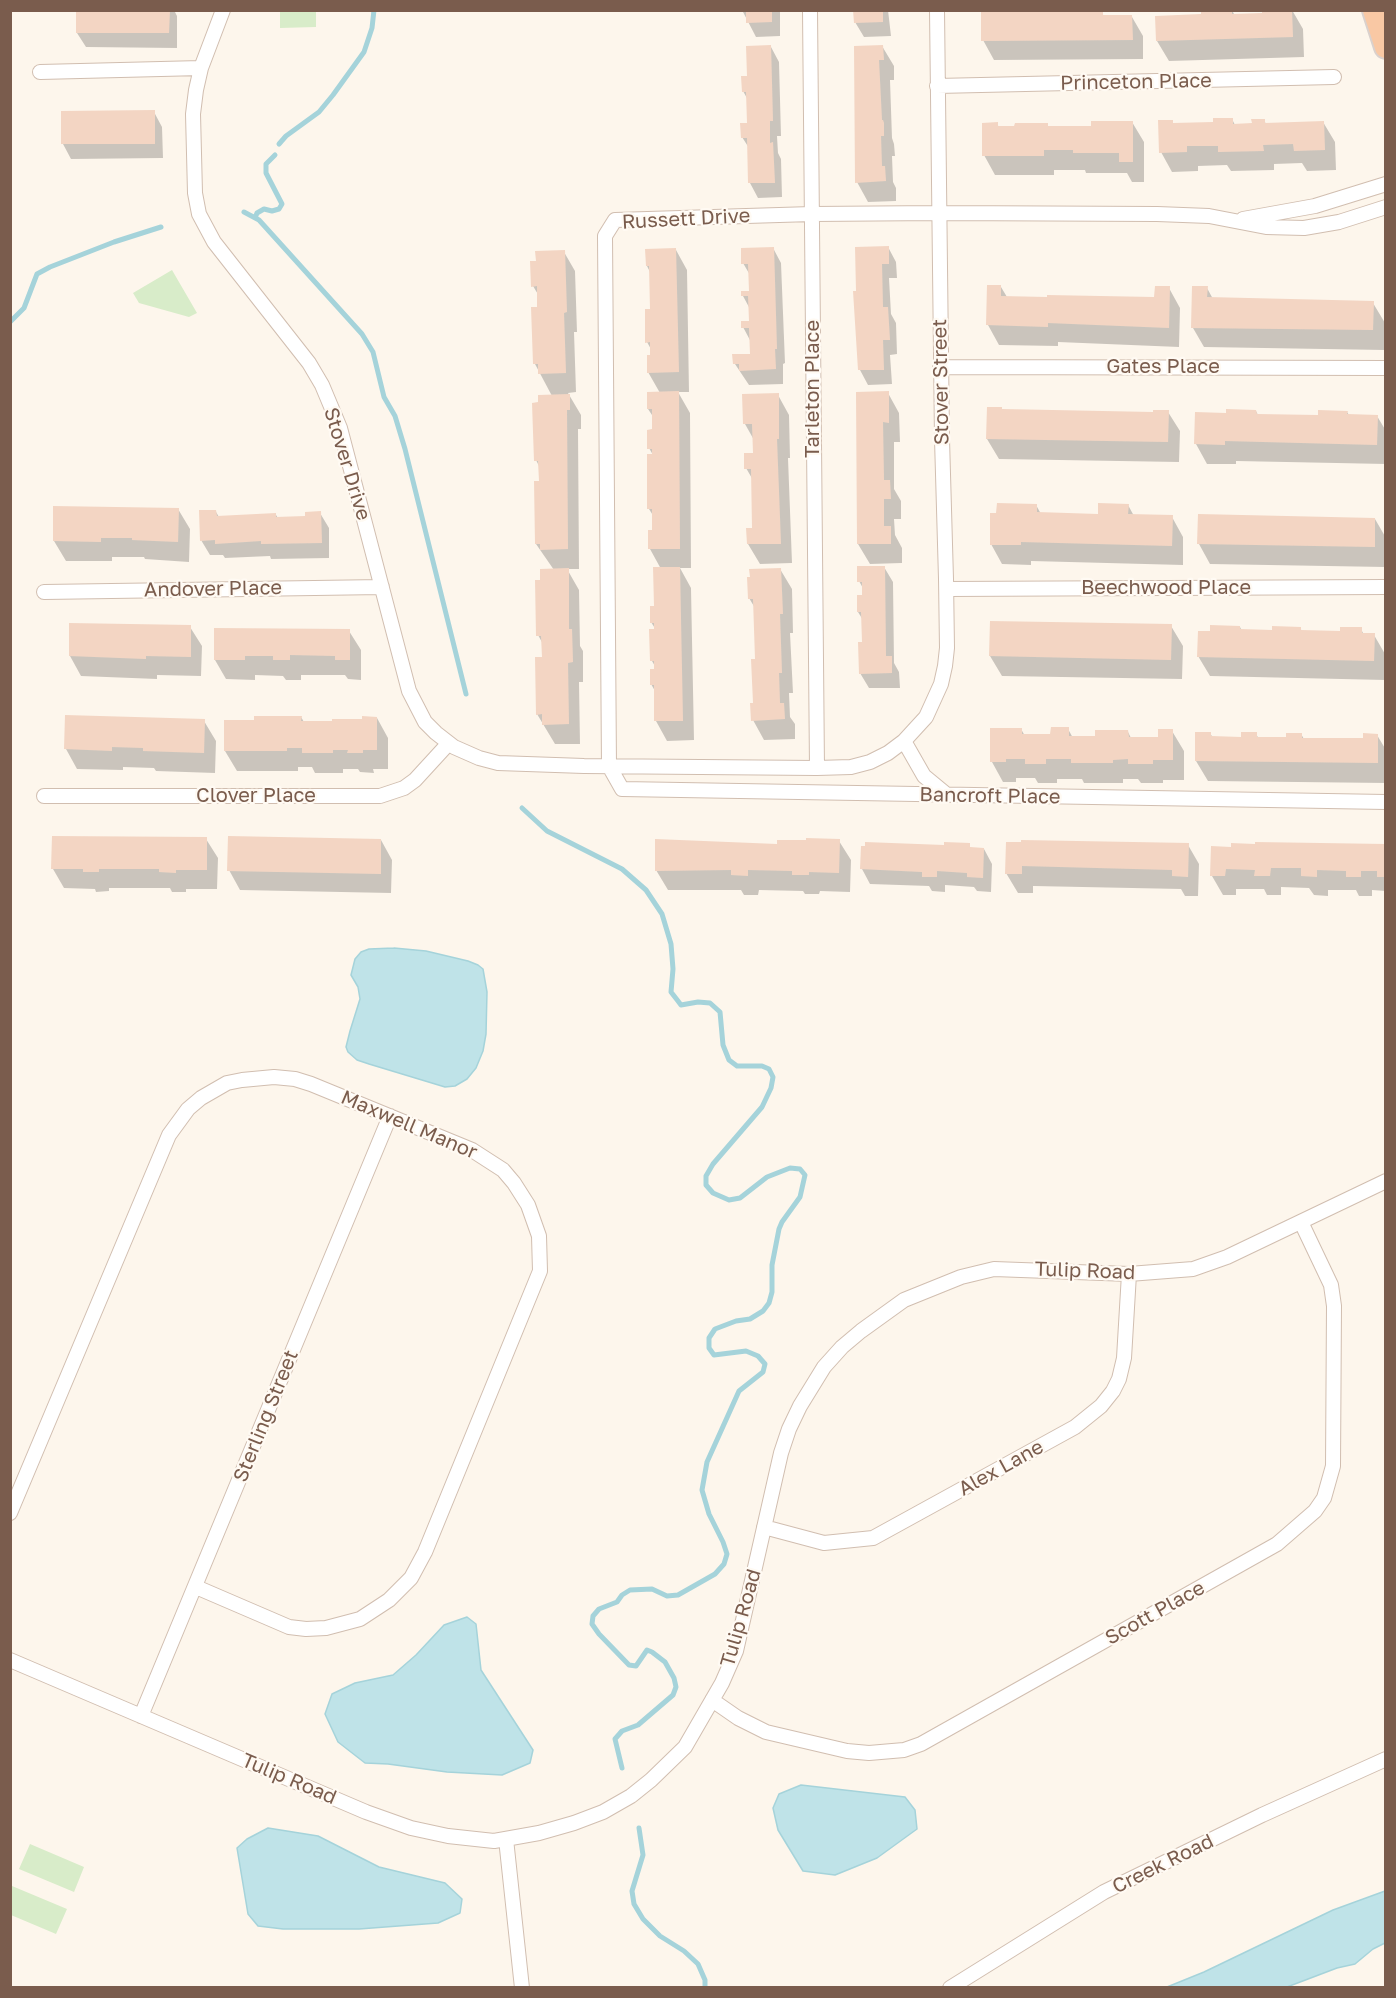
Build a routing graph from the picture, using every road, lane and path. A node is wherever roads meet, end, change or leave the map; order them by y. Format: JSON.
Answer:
{"nodes":[{"id":1,"x":223,"y":10,"type":"edge"},
{"id":2,"x":810,"y":10,"type":"edge"},
{"id":3,"x":937,"y":10,"type":"edge"},
{"id":4,"x":1374,"y":10,"type":"edge"},
{"id":5,"x":1386,"y":47,"type":"edge"},
{"id":6,"x":201,"y":68,"type":"junction"},
{"id":7,"x":40,"y":72,"type":"dead end"},
{"id":8,"x":1334,"y":77,"type":"dead end"},
{"id":9,"x":937,"y":86,"type":"junction"},
{"id":10,"x":1386,"y":184,"type":"edge"},
{"id":11,"x":1386,"y":207,"type":"edge"},
{"id":12,"x":939,"y":213,"type":"junction"},
{"id":13,"x":812,"y":214,"type":"junction"},
{"id":14,"x":1232,"y":221,"type":"junction"},
{"id":15,"x":940,"y":367,"type":"junction"},
{"id":16,"x":1386,"y":368,"type":"edge"},
{"id":17,"x":382,"y":587,"type":"junction"},
{"id":18,"x":1386,"y":587,"type":"edge"},
{"id":19,"x":947,"y":589,"type":"junction"},
{"id":20,"x":45,"y":592,"type":"dead end"},
{"id":21,"x":904,"y":741,"type":"junction"},
{"id":22,"x":448,"y":744,"type":"junction"},
{"id":23,"x":609,"y":766,"type":"junction"},
{"id":24,"x":817,"y":768,"type":"junction"},
{"id":25,"x":947,"y":795,"type":"junction"},
{"id":26,"x":44,"y":796,"type":"dead end"},
{"id":27,"x":1386,"y":802,"type":"edge"},
{"id":28,"x":390,"y":1116,"type":"junction"},
{"id":29,"x":1386,"y":1181,"type":"edge"},
{"id":30,"x":1301,"y":1222,"type":"junction"},
{"id":31,"x":1130,"y":1274,"type":"junction"},
{"id":32,"x":10,"y":1513,"type":"edge"},
{"id":33,"x":764,"y":1527,"type":"junction"},
{"id":34,"x":196,"y":1587,"type":"junction"},
{"id":35,"x":10,"y":1660,"type":"edge"},
{"id":36,"x":712,"y":1700,"type":"junction"},
{"id":37,"x":141,"y":1716,"type":"junction"},
{"id":38,"x":1386,"y":1759,"type":"edge"},
{"id":39,"x":506,"y":1839,"type":"junction"},
{"id":40,"x":522,"y":1988,"type":"edge"},
{"id":41,"x":950,"y":1988,"type":"edge"}],
"edges":[{"from":1,"to":6,"type":"street","name":"Stover Drive"},
{"from":2,"to":13,"type":"street","name":"Tarleton Place"},
{"from":3,"to":9,"type":"street","name":"Stover Street"},
{"from":4,"to":5,"type":"highway"},
{"from":6,"to":7,"type":"street"},
{"from":6,"to":17,"type":"street","name":"Stover Drive"},
{"from":8,"to":9,"type":"street","name":"Princeton Place"},
{"from":9,"to":12,"type":"street","name":"Stover Street"},
{"from":10,"to":14,"type":"street","name":"Russett Drive"},
{"from":11,"to":14,"type":"street","name":"Russett Drive"},
{"from":12,"to":13,"type":"street","name":"Russett Drive"},
{"from":12,"to":14,"type":"street","name":"Russett Drive"},
{"from":12,"to":15,"type":"street","name":"Stover Street"},
{"from":13,"to":23,"type":"street","name":"Russett Drive"},
{"from":13,"to":24,"type":"street","name":"Tarleton Place"},
{"from":15,"to":16,"type":"street","name":"Gates Place"},
{"from":15,"to":19,"type":"street","name":"Stover Street"},
{"from":17,"to":20,"type":"street","name":"Andover Place"},
{"from":17,"to":22,"type":"street","name":"Stover Drive"},
{"from":18,"to":19,"type":"street","name":"Beechwood Place"},
{"from":19,"to":21,"type":"street","name":"Stover Street"},
{"from":21,"to":24,"type":"street","name":"Stover Street"},
{"from":21,"to":25,"type":"street"},
{"from":22,"to":23,"type":"street","name":"Stover Drive"},
{"from":22,"to":26,"type":"street","name":"Clover Place"},
{"from":23,"to":24,"type":"street","name":"Stover Street"},
{"from":23,"to":25,"type":"street","name":"Bancroft Place"},
{"from":25,"to":27,"type":"street","name":"Bancroft Place"},
{"from":28,"to":32,"type":"street","name":"Maxwell Manor"},
{"from":28,"to":34,"type":"street","name":"Sterling Street"},
{"from":28,"to":34,"type":"street","name":"Maxwell Manor"},
{"from":29,"to":30,"type":"street","name":"Tulip Road"},
{"from":30,"to":31,"type":"street","name":"Tulip Road"},
{"from":30,"to":36,"type":"street","name":"Scott Place"},
{"from":31,"to":33,"type":"street","name":"Tulip Road"},
{"from":31,"to":33,"type":"street","name":"Alex Lane"},
{"from":33,"to":36,"type":"street","name":"Tulip Road"},
{"from":34,"to":37,"type":"street","name":"Sterling Street"},
{"from":35,"to":37,"type":"street","name":"Tulip Road"},
{"from":36,"to":39,"type":"street","name":"Tulip Road"},
{"from":37,"to":39,"type":"street","name":"Tulip Road"},
{"from":38,"to":41,"type":"street","name":"Creek Road"},
{"from":39,"to":40,"type":"street"}]}
